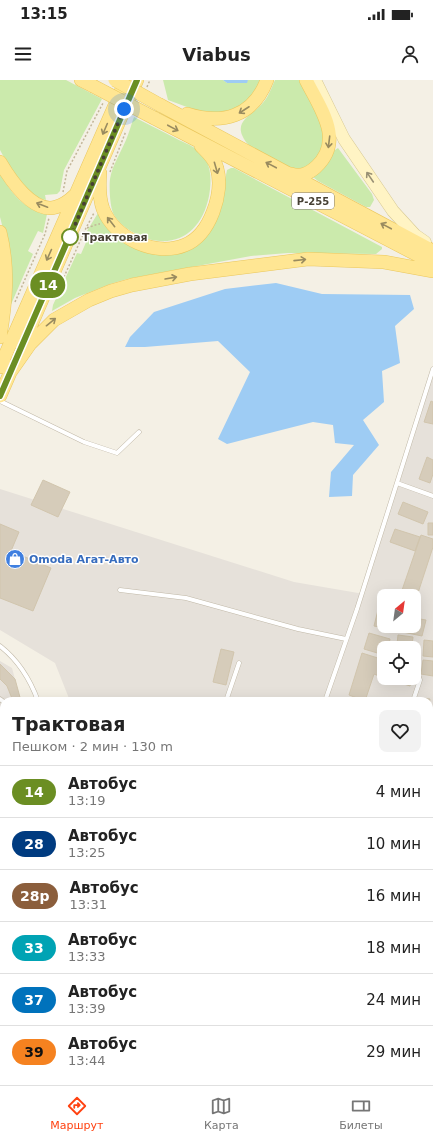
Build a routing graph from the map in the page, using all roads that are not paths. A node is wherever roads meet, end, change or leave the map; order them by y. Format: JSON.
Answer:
{"nodes":[{"id":1,"x":115,"y":80,"type":"edge"},
{"id":2,"x":126,"y":80,"type":"edge"},
{"id":3,"x":267,"y":80,"type":"edge"},
{"id":4,"x":306,"y":80,"type":"edge"},
{"id":5,"x":315,"y":80,"type":"edge"},
{"id":6,"x":85,"y":82,"type":"edge"},
{"id":7,"x":141,"y":82,"type":"edge"},
{"id":8,"x":160,"y":105,"type":"junction"},
{"id":9,"x":193,"y":138,"type":"junction"},
{"id":10,"x":0,"y":162,"type":"edge"},
{"id":11,"x":105,"y":170,"type":"junction"},
{"id":12,"x":286,"y":173,"type":"junction"},
{"id":13,"x":76,"y":194,"type":"junction"},
{"id":14,"x":0,"y":232,"type":"edge"},
{"id":15,"x":433,"y":247,"type":"edge"},
{"id":16,"x":433,"y":251,"type":"edge"},
{"id":17,"x":433,"y":263,"type":"edge"},
{"id":18,"x":433,"y":271,"type":"edge"},
{"id":19,"x":0,"y":337,"type":"edge"},
{"id":20,"x":433,"y":369,"type":"edge"},
{"id":21,"x":5,"y":371,"type":"edge"},
{"id":22,"x":0,"y":396,"type":"edge"},
{"id":23,"x":0,"y":401,"type":"edge"},
{"id":24,"x":139,"y":432,"type":"dead end"},
{"id":25,"x":397,"y":483,"type":"junction"},
{"id":26,"x":433,"y":496,"type":"edge"},
{"id":27,"x":120,"y":590,"type":"dead end"},
{"id":28,"x":346,"y":639,"type":"junction"},
{"id":29,"x":0,"y":646,"type":"edge"},
{"id":30,"x":239,"y":663,"type":"dead end"},
{"id":31,"x":418,"y":685,"type":"edge"},
{"id":32,"x":37,"y":697,"type":"edge"},
{"id":33,"x":227,"y":697,"type":"edge"},
{"id":34,"x":326,"y":697,"type":"edge"},
{"id":35,"x":414,"y":697,"type":"edge"}],
"edges":[{"from":1,"to":8,"type":"main road","bridge":true},
{"from":2,"to":13,"type":"main road","one_way":true},
{"from":3,"to":8,"type":"main road","one_way":true},
{"from":4,"to":12,"type":"main road","one_way":true},
{"from":15,"to":5,"type":"main road","one_way":true},
{"from":6,"to":9,"type":"main road","one_way":true,"bridge":true},
{"from":7,"to":11,"type":"main road"},
{"from":12,"to":8,"type":"main road","one_way":true},
{"from":9,"to":11,"type":"main road","one_way":true},
{"from":9,"to":17,"type":"main road","number":"Р-255"},
{"from":13,"to":10,"type":"main road","one_way":true},
{"from":11,"to":21,"type":"main road"},
{"from":16,"to":12,"type":"main road","one_way":true},
{"from":13,"to":21,"type":"main road","one_way":true},
{"from":14,"to":19,"type":"main road"},
{"from":21,"to":18,"type":"main road","one_way":true},
{"from":20,"to":25,"type":"lane"},
{"from":21,"to":22,"type":"main road"},
{"from":23,"to":24,"type":"lane"},
{"from":25,"to":26,"type":"lane"},
{"from":25,"to":28,"type":"lane"},
{"from":27,"to":28,"type":"lane"},
{"from":28,"to":34,"type":"lane"},
{"from":29,"to":32,"type":"lane"},
{"from":30,"to":33,"type":"lane"},
{"from":31,"to":35,"type":"lane"}]}
